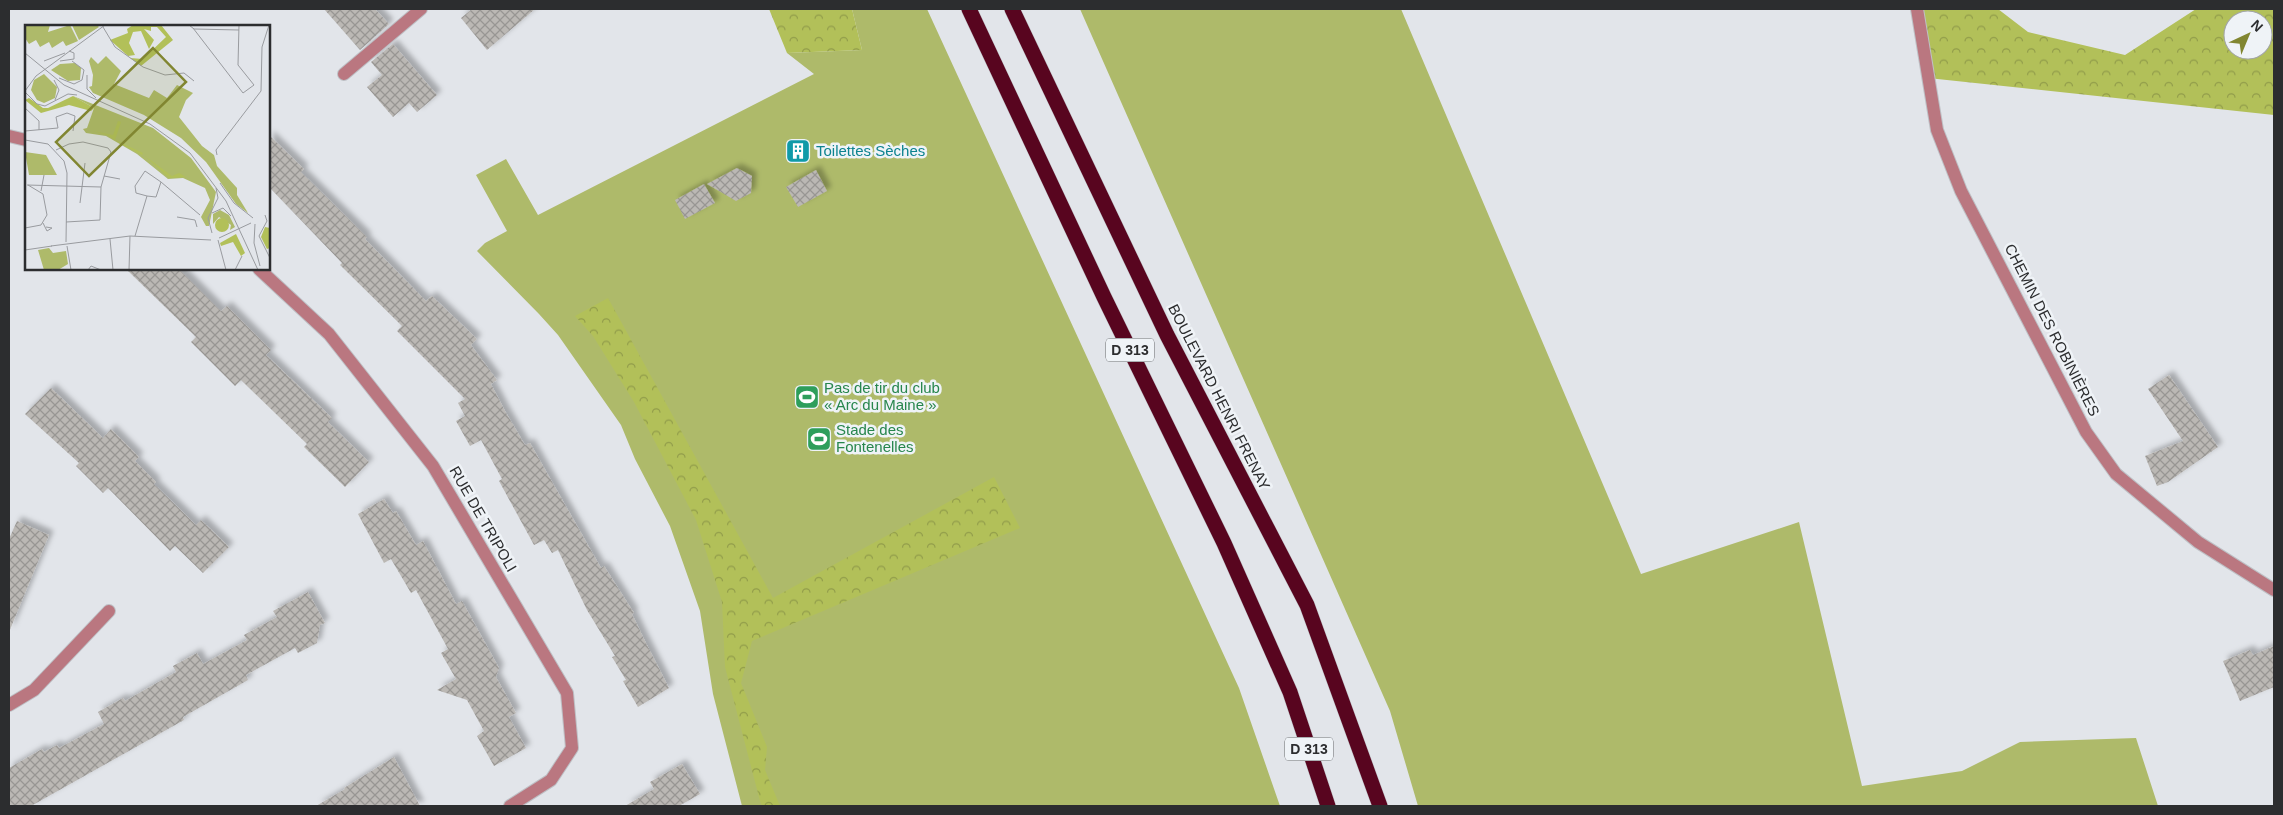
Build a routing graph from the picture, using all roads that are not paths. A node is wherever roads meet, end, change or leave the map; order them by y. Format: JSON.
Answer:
{"nodes":[{"id":1,"x":421,"y":9,"type":"edge"},
{"id":2,"x":969,"y":9,"type":"edge"},
{"id":3,"x":1013,"y":9,"type":"edge"},
{"id":4,"x":1917,"y":9,"type":"edge"},
{"id":5,"x":344,"y":74,"type":"dead end"},
{"id":6,"x":9,"y":136,"type":"edge"},
{"id":7,"x":25,"y":140,"type":"edge"},
{"id":8,"x":260,"y":270,"type":"edge"},
{"id":9,"x":2274,"y":590,"type":"edge"},
{"id":10,"x":108,"y":611,"type":"dead end"},
{"id":11,"x":9,"y":705,"type":"edge"},
{"id":12,"x":510,"y":806,"type":"edge"},
{"id":13,"x":1328,"y":806,"type":"edge"},
{"id":14,"x":1380,"y":806,"type":"edge"}],
"edges":[{"from":1,"to":5,"type":"street"},
{"from":2,"to":13,"type":"highway","number":"D 313"},
{"from":3,"to":14,"type":"highway","name":"BOULEVARD HENRI FRENAY","number":"D 313"},
{"from":4,"to":9,"type":"street","name":"CHEMIN DES ROBINIÈRES"},
{"from":6,"to":7,"type":"street"},
{"from":8,"to":12,"type":"street","name":"RUE DE TRIPOLI"},
{"from":10,"to":11,"type":"street"}]}
